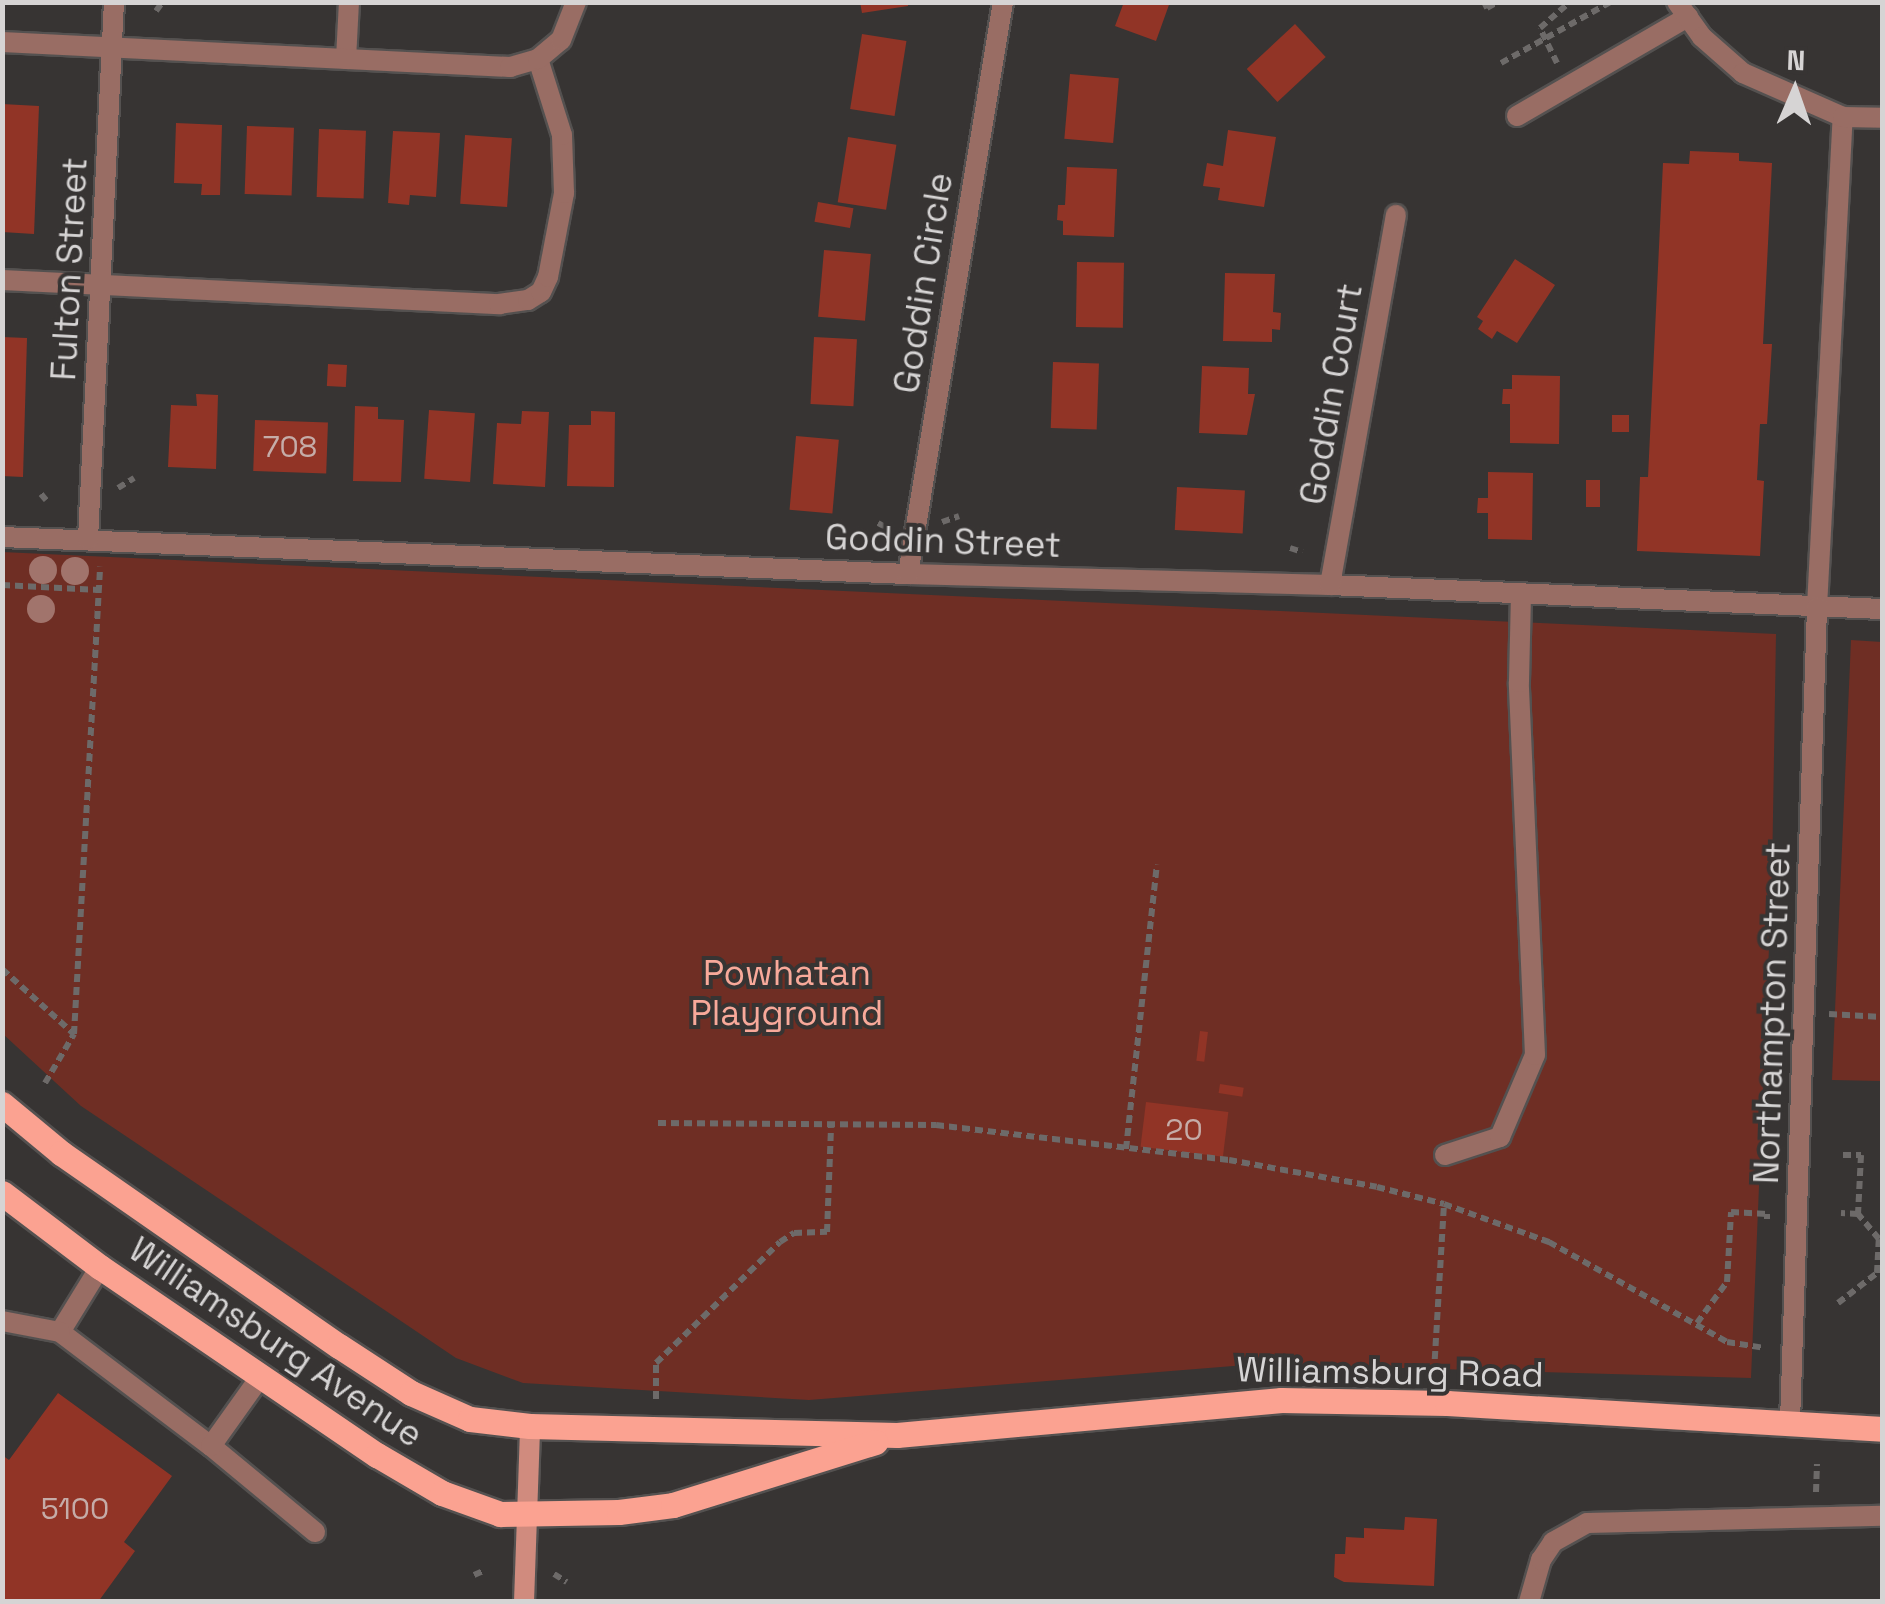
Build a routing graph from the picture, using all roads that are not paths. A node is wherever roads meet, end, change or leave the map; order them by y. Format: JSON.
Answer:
{"nodes":[{"id":1,"x":114,"y":2,"type":"edge"},
{"id":2,"x":349,"y":2,"type":"edge"},
{"id":3,"x":576,"y":2,"type":"edge"},
{"id":4,"x":1002,"y":2,"type":"edge"},
{"id":5,"x":1683,"y":10,"type":"edge"},
{"id":6,"x":2,"y":42,"type":"edge"},
{"id":7,"x":112,"y":47,"type":"junction"},
{"id":8,"x":346,"y":58,"type":"junction"},
{"id":9,"x":538,"y":58,"type":"junction"},
{"id":10,"x":1517,"y":116,"type":"dead end"},
{"id":11,"x":1843,"y":117,"type":"junction"},
{"id":12,"x":1882,"y":118,"type":"edge"},
{"id":13,"x":1396,"y":214,"type":"dead end"},
{"id":14,"x":2,"y":280,"type":"edge"},
{"id":15,"x":102,"y":284,"type":"junction"},
{"id":16,"x":2,"y":537,"type":"edge"},
{"id":17,"x":95,"y":542,"type":"junction"},
{"id":18,"x":908,"y":574,"type":"junction"},
{"id":19,"x":1330,"y":584,"type":"junction"},
{"id":20,"x":1521,"y":593,"type":"junction"},
{"id":21,"x":1818,"y":607,"type":"junction"},
{"id":22,"x":1882,"y":610,"type":"edge"},
{"id":23,"x":2,"y":1104,"type":"edge"},
{"id":24,"x":1445,"y":1155,"type":"dead end"},
{"id":25,"x":2,"y":1192,"type":"edge"},
{"id":26,"x":100,"y":1267,"type":"junction"},
{"id":27,"x":2,"y":1321,"type":"edge"},
{"id":28,"x":60,"y":1332,"type":"junction"},
{"id":29,"x":261,"y":1376,"type":"junction"},
{"id":30,"x":470,"y":1419,"type":"joint"},
{"id":31,"x":1790,"y":1422,"type":"junction"},
{"id":32,"x":530,"y":1426,"type":"junction"},
{"id":33,"x":1882,"y":1429,"type":"edge"},
{"id":34,"x":897,"y":1436,"type":"junction"},
{"id":35,"x":212,"y":1446,"type":"junction"},
{"id":36,"x":528,"y":1516,"type":"junction"},
{"id":37,"x":1882,"y":1516,"type":"edge"},
{"id":38,"x":314,"y":1532,"type":"dead end"},
{"id":39,"x":524,"y":1602,"type":"edge"},
{"id":40,"x":1529,"y":1602,"type":"edge"}],
"edges":[{"from":1,"to":7,"type":"street","name":"Fulton Street"},
{"from":2,"to":8,"type":"street"},
{"from":3,"to":9,"type":"street"},
{"from":4,"to":18,"type":"street","name":"Goddin Circle"},
{"from":5,"to":10,"type":"street"},
{"from":5,"to":11,"type":"street"},
{"from":6,"to":7,"type":"street"},
{"from":7,"to":8,"type":"street"},
{"from":7,"to":15,"type":"street","name":"Fulton Street"},
{"from":8,"to":9,"type":"street"},
{"from":9,"to":15,"type":"street"},
{"from":11,"to":12,"type":"street"},
{"from":11,"to":21,"type":"street","name":"Northampton Street"},
{"from":13,"to":19,"type":"street","name":"Goddin Court"},
{"from":14,"to":15,"type":"street"},
{"from":15,"to":17,"type":"street","name":"Fulton Street"},
{"from":16,"to":17,"type":"street","name":"Goddin Street"},
{"from":17,"to":18,"type":"street","name":"Goddin Street"},
{"from":18,"to":19,"type":"street","name":"Goddin Street"},
{"from":19,"to":20,"type":"street","name":"Goddin Street"},
{"from":20,"to":21,"type":"street","name":"Goddin Street"},
{"from":20,"to":24,"type":"street"},
{"from":21,"to":22,"type":"street","name":"Goddin Street"},
{"from":21,"to":31,"type":"street","name":"Northampton Street"},
{"from":23,"to":30,"type":"main road","name":"Williamsburg Avenue"},
{"from":25,"to":26,"type":"main road","name":"Williamsburg Avenue"},
{"from":26,"to":28,"type":"street"},
{"from":26,"to":29,"type":"main road","name":"Williamsburg Avenue"},
{"from":27,"to":28,"type":"street"},
{"from":28,"to":35,"type":"street"},
{"from":29,"to":35,"type":"street"},
{"from":29,"to":36,"type":"main road","name":"Williamsburg Avenue"},
{"from":30,"to":32,"type":"main road","name":"Williamsburg Road"},
{"from":31,"to":33,"type":"main road","name":"Williamsburg Road"},
{"from":31,"to":34,"type":"main road","name":"Williamsburg Road"},
{"from":32,"to":34,"type":"main road","name":"Williamsburg Road"},
{"from":32,"to":36,"type":"street"},
{"from":34,"to":36,"type":"main road","name":"Williamsburg Road"},
{"from":35,"to":38,"type":"street"},
{"from":36,"to":39,"type":"street"},
{"from":37,"to":40,"type":"street"}]}
